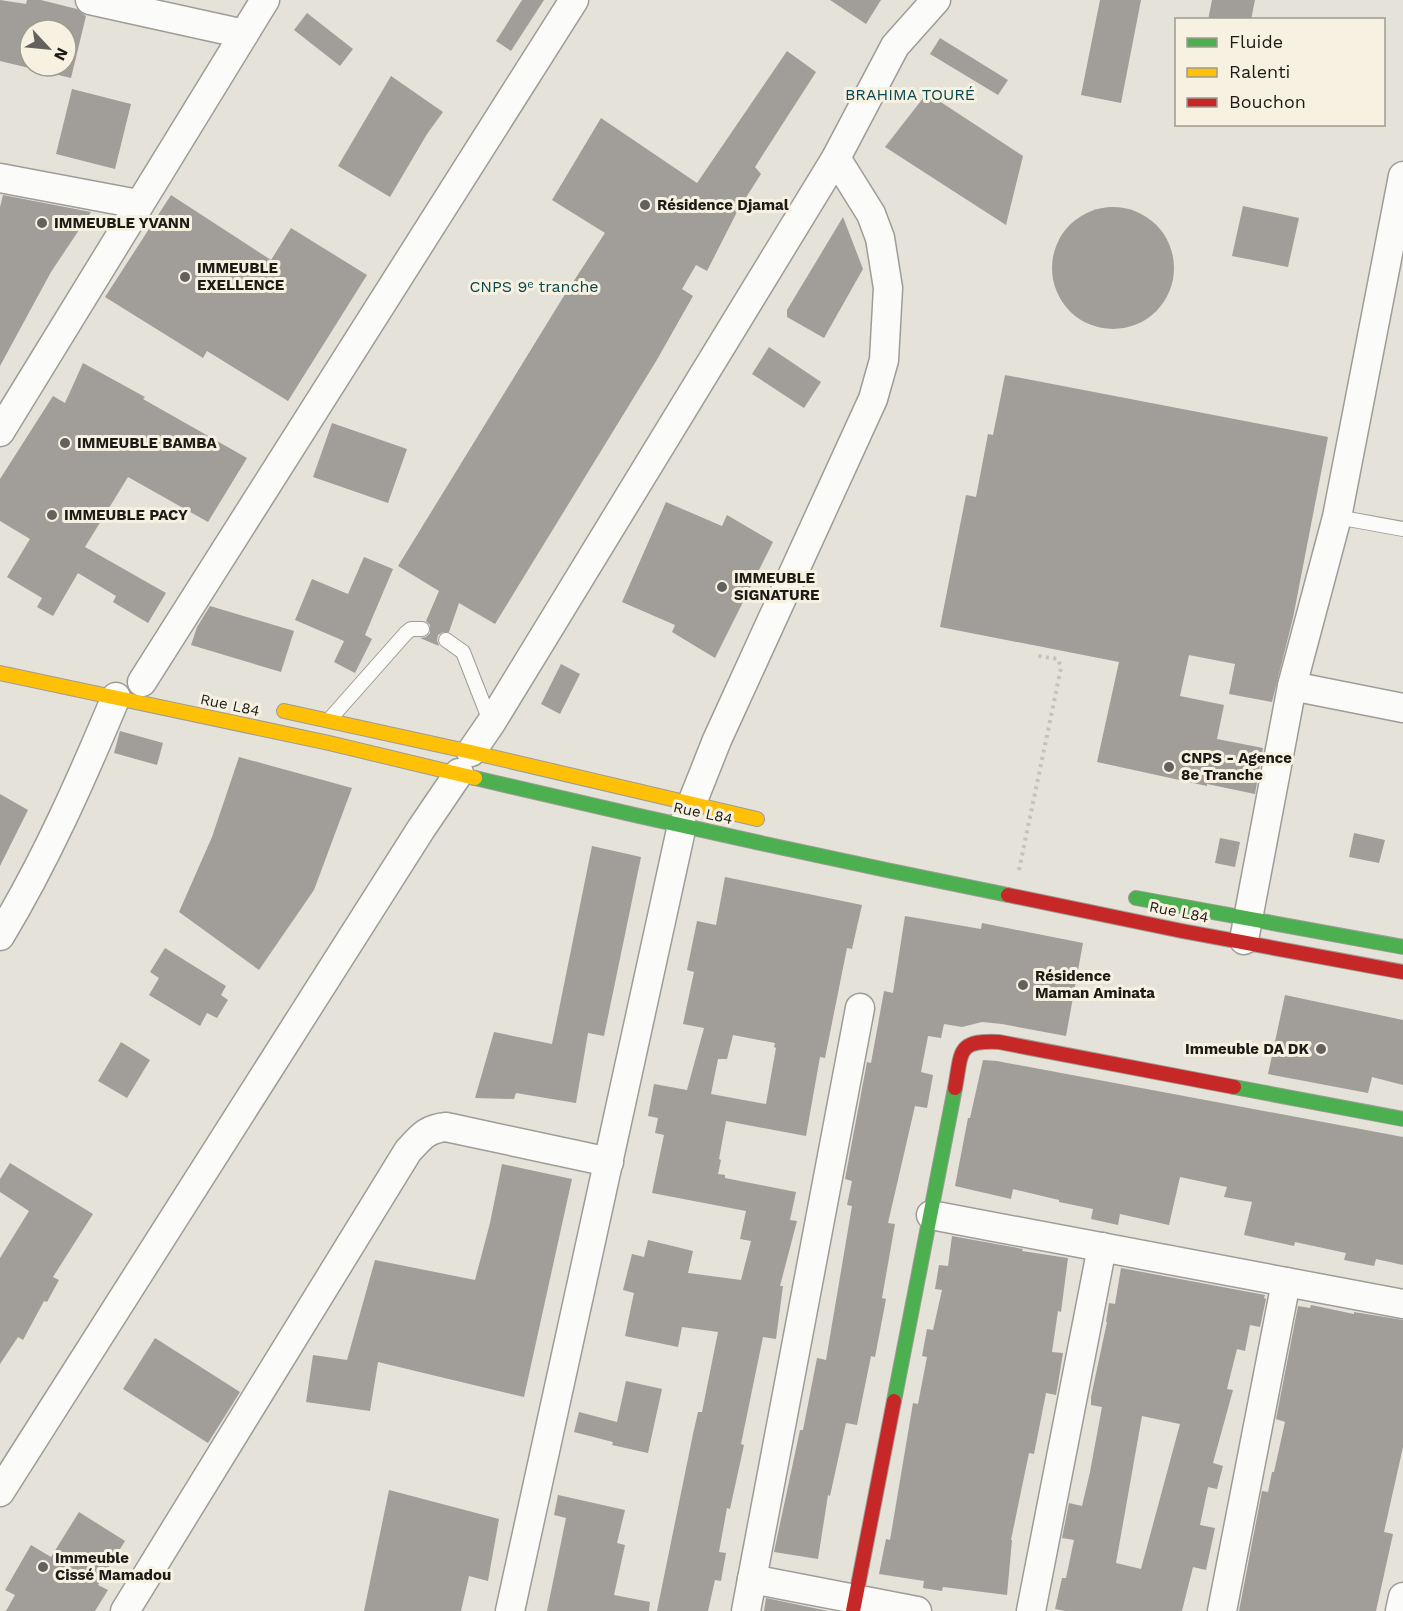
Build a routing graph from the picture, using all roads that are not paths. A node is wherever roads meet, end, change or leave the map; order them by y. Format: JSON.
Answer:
{"nodes":[{"id":1,"x":90,"y":0,"type":"edge"},
{"id":2,"x":265,"y":0,"type":"edge"},
{"id":3,"x":574,"y":0,"type":"edge"},
{"id":4,"x":936,"y":0,"type":"edge"},
{"id":5,"x":244,"y":34,"type":"junction"},
{"id":6,"x":836,"y":158,"type":"junction"},
{"id":7,"x":1403,"y":176,"type":"edge"},
{"id":8,"x":0,"y":178,"type":"edge"},
{"id":9,"x":138,"y":204,"type":"junction"},
{"id":10,"x":12,"y":389,"type":"edge"},
{"id":11,"x":0,"y":432,"type":"edge"},
{"id":12,"x":1337,"y":517,"type":"junction"},
{"id":13,"x":1403,"y":529,"type":"edge"},
{"id":14,"x":422,"y":629,"type":"dead end"},
{"id":15,"x":446,"y":640,"type":"dead end"},
{"id":16,"x":0,"y":673,"type":"edge"},
{"id":17,"x":136,"y":686,"type":"junction"},
{"id":18,"x":1292,"y":686,"type":"junction"},
{"id":19,"x":270,"y":708,"type":"dead end"},
{"id":20,"x":1403,"y":708,"type":"edge"},
{"id":21,"x":329,"y":720,"type":"junction"},
{"id":22,"x":491,"y":723,"type":"junction"},
{"id":23,"x":465,"y":762,"type":"junction"},
{"id":24,"x":687,"y":814,"type":"junction"},
{"id":25,"x":769,"y":822,"type":"dead end"},
{"id":26,"x":1127,"y":897,"type":"dead end"},
{"id":27,"x":1246,"y":930,"type":"junction"},
{"id":28,"x":0,"y":936,"type":"edge"},
{"id":29,"x":1403,"y":947,"type":"edge"},
{"id":30,"x":1403,"y":972,"type":"edge"},
{"id":31,"x":860,"y":1008,"type":"dead end"},
{"id":32,"x":1403,"y":1119,"type":"edge"},
{"id":33,"x":609,"y":1162,"type":"junction"},
{"id":34,"x":931,"y":1215,"type":"junction"},
{"id":35,"x":1102,"y":1247,"type":"junction"},
{"id":36,"x":1286,"y":1282,"type":"junction"},
{"id":37,"x":1403,"y":1304,"type":"edge"},
{"id":38,"x":0,"y":1492,"type":"edge"},
{"id":39,"x":752,"y":1579,"type":"junction"},
{"id":40,"x":1403,"y":1596,"type":"edge"},
{"id":41,"x":854,"y":1605,"type":"edge"},
{"id":42,"x":125,"y":1611,"type":"edge"},
{"id":43,"x":510,"y":1611,"type":"edge"},
{"id":44,"x":746,"y":1611,"type":"edge"},
{"id":45,"x":917,"y":1611,"type":"edge"},
{"id":46,"x":1031,"y":1611,"type":"edge"},
{"id":47,"x":1222,"y":1611,"type":"edge"},
{"id":48,"x":1400,"y":1611,"type":"edge"}],
"edges":[{"from":1,"to":5,"type":"street"},
{"from":2,"to":5,"type":"street"},
{"from":3,"to":17,"type":"street"},
{"from":4,"to":6,"type":"street"},
{"from":5,"to":9,"type":"street"},
{"from":6,"to":22,"type":"street"},
{"from":6,"to":24,"type":"street"},
{"from":7,"to":12,"type":"street"},
{"from":8,"to":9,"type":"street"},
{"from":9,"to":10,"type":"street"},
{"from":10,"to":11,"type":"street"},
{"from":12,"to":13,"type":"lane"},
{"from":12,"to":18,"type":"street"},
{"from":14,"to":21,"type":"lane"},
{"from":15,"to":22,"type":"lane"},
{"from":16,"to":17,"type":"street","name":"Rue L84"},
{"from":17,"to":23,"type":"street","name":"Rue L84"},
{"from":17,"to":28,"type":"street"},
{"from":18,"to":20,"type":"street"},
{"from":18,"to":27,"type":"street"},
{"from":19,"to":21,"type":"street","name":"Rue L84"},
{"from":21,"to":23,"type":"street","name":"Rue L84"},
{"from":22,"to":23,"type":"street"},
{"from":23,"to":24,"type":"street","name":"Rue L84"},
{"from":23,"to":24,"type":"street","name":"Rue L84"},
{"from":23,"to":38,"type":"street"},
{"from":24,"to":25,"type":"street","name":"Rue L84"},
{"from":24,"to":27,"type":"street","name":"Rue L84"},
{"from":24,"to":33,"type":"street"},
{"from":26,"to":27,"type":"street","name":"Rue L84"},
{"from":27,"to":29,"type":"street","name":"Rue L84"},
{"from":27,"to":30,"type":"street","name":"Rue L84"},
{"from":31,"to":39,"type":"street"},
{"from":32,"to":34,"type":"street"},
{"from":33,"to":42,"type":"street"},
{"from":33,"to":43,"type":"street"},
{"from":34,"to":35,"type":"street"},
{"from":34,"to":41,"type":"street"},
{"from":35,"to":36,"type":"street"},
{"from":35,"to":46,"type":"street"},
{"from":36,"to":37,"type":"street"},
{"from":36,"to":47,"type":"street"},
{"from":39,"to":41,"type":"street"},
{"from":39,"to":44,"type":"street"},
{"from":40,"to":48,"type":"street"},
{"from":41,"to":45,"type":"street"}]}
